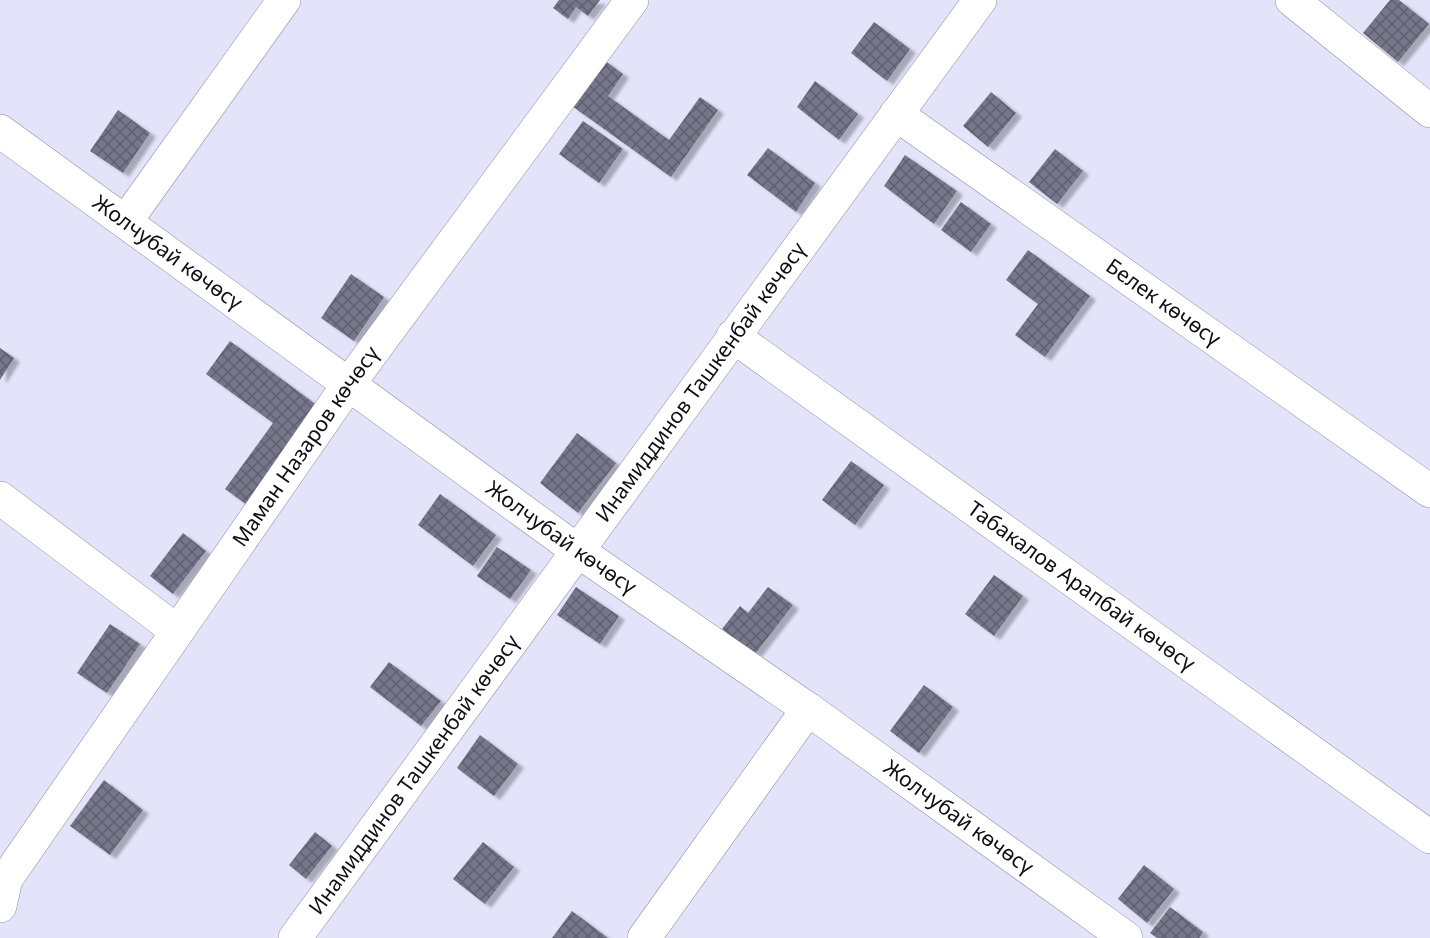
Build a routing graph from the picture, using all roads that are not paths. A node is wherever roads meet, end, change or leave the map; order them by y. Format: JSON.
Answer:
{"nodes":[{"id":1,"x":284,"y":0,"type":"edge"},
{"id":2,"x":632,"y":0,"type":"edge"},
{"id":3,"x":980,"y":0,"type":"edge"},
{"id":4,"x":1304,"y":4,"type":"edge"},
{"id":5,"x":1430,"y":111,"type":"edge"},
{"id":6,"x":896,"y":114,"type":"junction"},
{"id":7,"x":0,"y":131,"type":"edge"},
{"id":8,"x":126,"y":221,"type":"junction"},
{"id":9,"x":733,"y":336,"type":"junction"},
{"id":10,"x":348,"y":385,"type":"junction"},
{"id":11,"x":1430,"y":491,"type":"edge"},
{"id":12,"x":0,"y":498,"type":"edge"},
{"id":13,"x":578,"y":551,"type":"junction"},
{"id":14,"x":177,"y":632,"type":"junction"},
{"id":15,"x":808,"y":709,"type":"junction"},
{"id":16,"x":1430,"y":837,"type":"edge"},
{"id":17,"x":2,"y":887,"type":"edge"},
{"id":18,"x":295,"y":938,"type":"edge"},
{"id":19,"x":644,"y":938,"type":"edge"},
{"id":20,"x":1126,"y":938,"type":"edge"}],
"edges":[{"from":1,"to":8,"type":"street"},
{"from":2,"to":10,"type":"street","name":"Маман Назаров көчөсү"},
{"from":3,"to":6,"type":"street","name":"Инамиддинов Ташкенбай көчөсү"},
{"from":4,"to":5,"type":"street"},
{"from":6,"to":9,"type":"street","name":"Инамиддинов Ташкенбай көчөсү"},
{"from":6,"to":11,"type":"street","name":"Белек көчөсү"},
{"from":7,"to":8,"type":"street","name":"Жолчубай көчөсү"},
{"from":8,"to":10,"type":"street","name":"Жолчубай көчөсү"},
{"from":9,"to":13,"type":"street","name":"Инамиддинов Ташкенбай көчөсү"},
{"from":9,"to":16,"type":"street","name":"Табакалов Арапбай көчөсү"},
{"from":10,"to":13,"type":"street","name":"Жолчубай көчөсү"},
{"from":10,"to":14,"type":"street","name":"Маман Назаров көчөсү"},
{"from":12,"to":14,"type":"street"},
{"from":13,"to":15,"type":"street","name":"Жолчубай көчөсү"},
{"from":13,"to":18,"type":"street","name":"Инамиддинов Ташкенбай көчөсү"},
{"from":14,"to":17,"type":"street","name":"Маман Назаров көчөсү"},
{"from":15,"to":19,"type":"street"},
{"from":15,"to":20,"type":"street","name":"Жолчубай көчөсү"}]}
